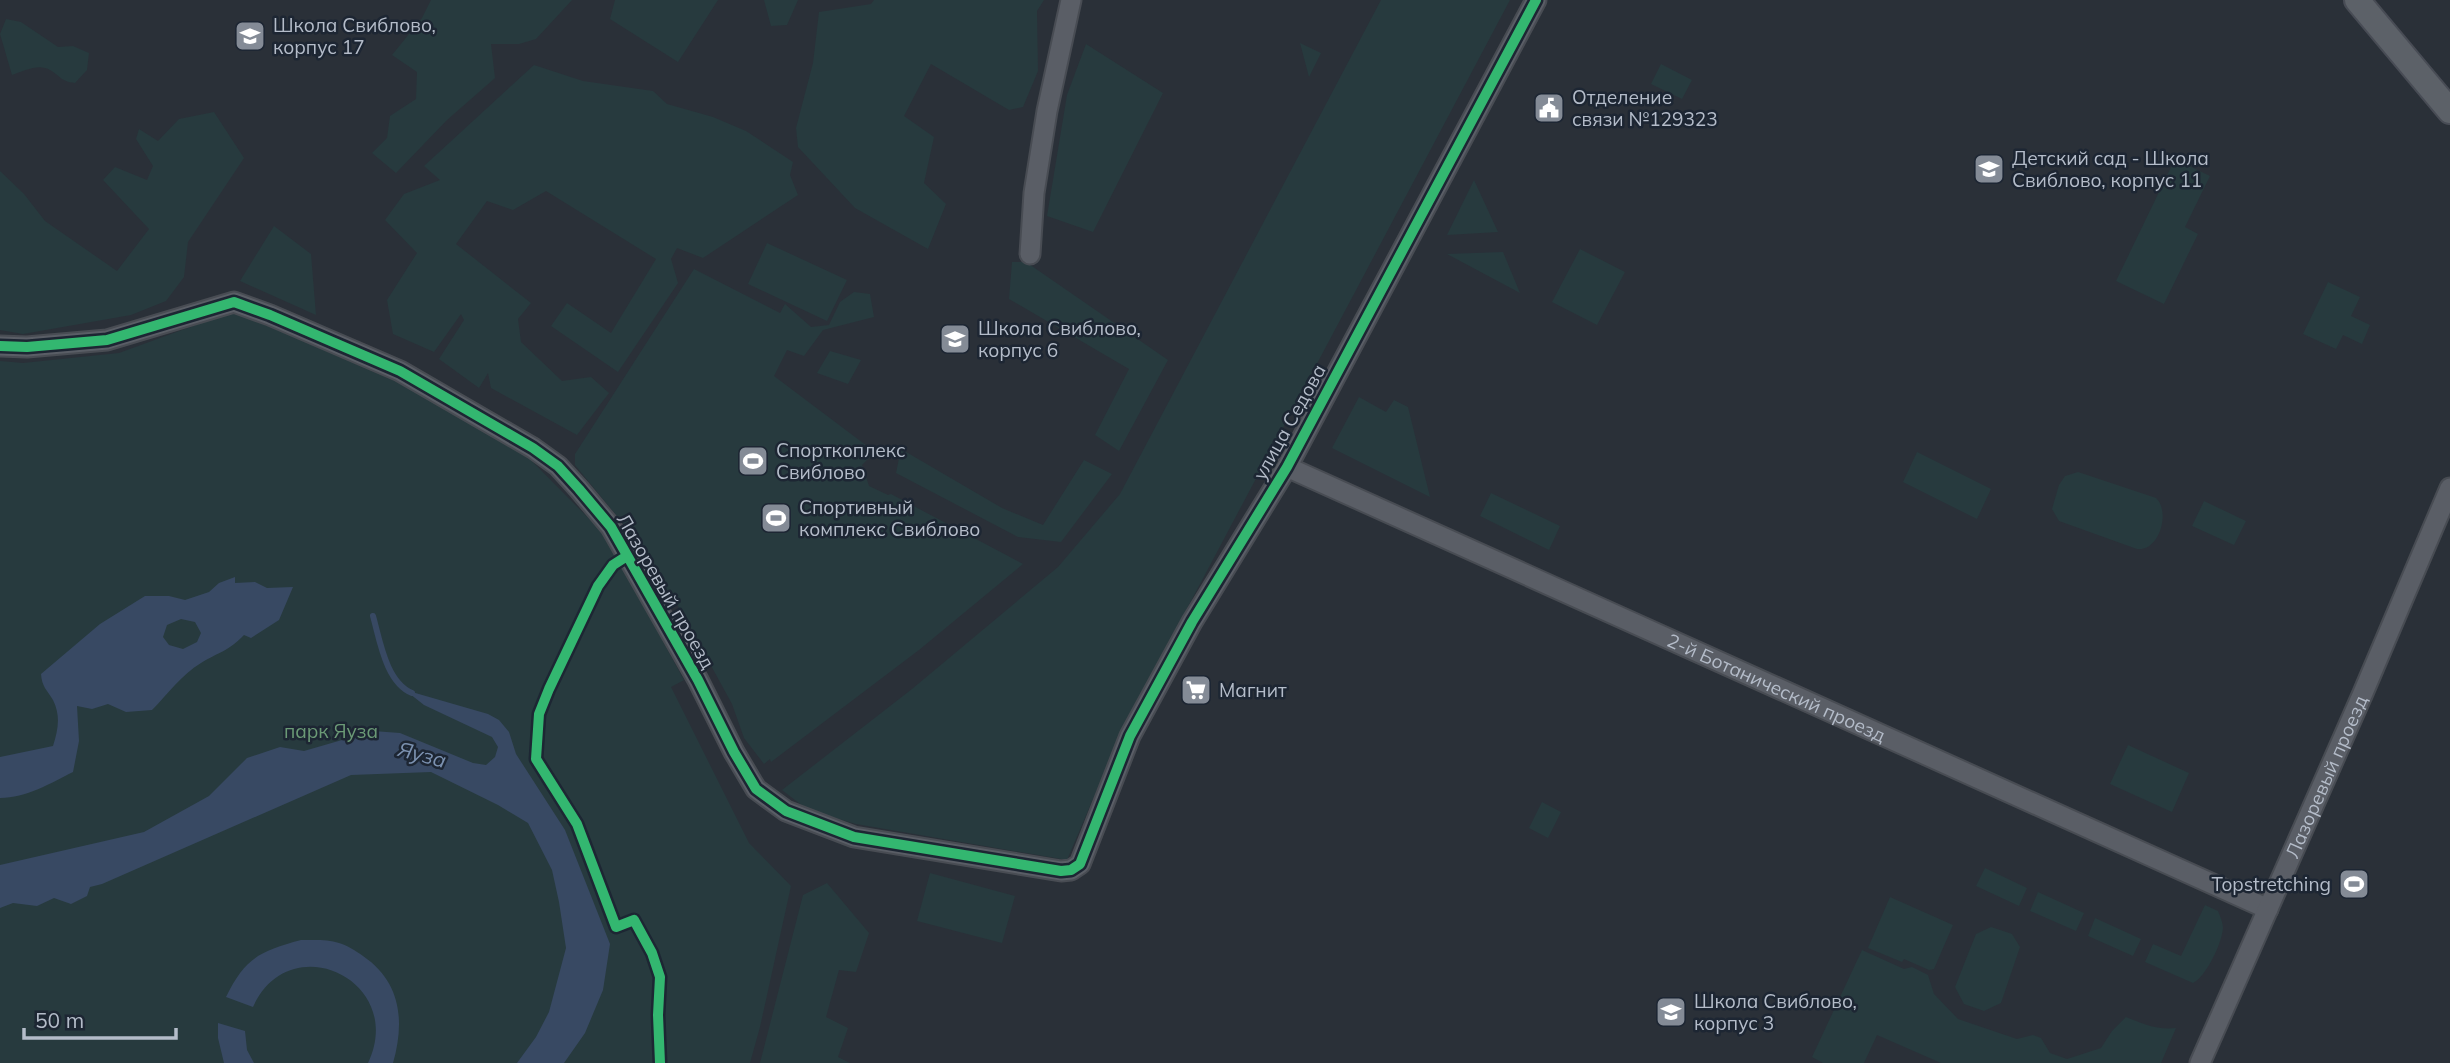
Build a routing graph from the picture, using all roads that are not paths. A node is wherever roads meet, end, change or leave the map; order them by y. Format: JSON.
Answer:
{"nodes":[{"id":1,"x":1071,"y":0,"type":"edge"},
{"id":2,"x":1536,"y":0,"type":"edge"},
{"id":3,"x":2357,"y":0,"type":"edge"},
{"id":4,"x":2450,"y":111,"type":"edge"},
{"id":5,"x":1031,"y":254,"type":"dead end"},
{"id":6,"x":0,"y":346,"type":"edge"},
{"id":7,"x":1287,"y":467,"type":"junction"},
{"id":8,"x":2450,"y":488,"type":"edge"},
{"id":9,"x":1080,"y":864,"type":"joint"},
{"id":10,"x":2268,"y":909,"type":"junction"},
{"id":11,"x":2200,"y":1063,"type":"edge"}],
"edges":[{"from":1,"to":5,"type":"street"},
{"from":2,"to":7,"type":"street","name":"улица Седова"},
{"from":3,"to":4,"type":"main road"},
{"from":6,"to":9,"type":"street","name":"Лазоревый проезд"},
{"from":7,"to":9,"type":"street","name":"улица Седова"},
{"from":7,"to":10,"type":"street","name":"2-й Ботанический проезд"},
{"from":8,"to":10,"type":"street","name":"Лазоревый проезд"},
{"from":10,"to":11,"type":"street","name":"Лазоревый проезд"}]}
